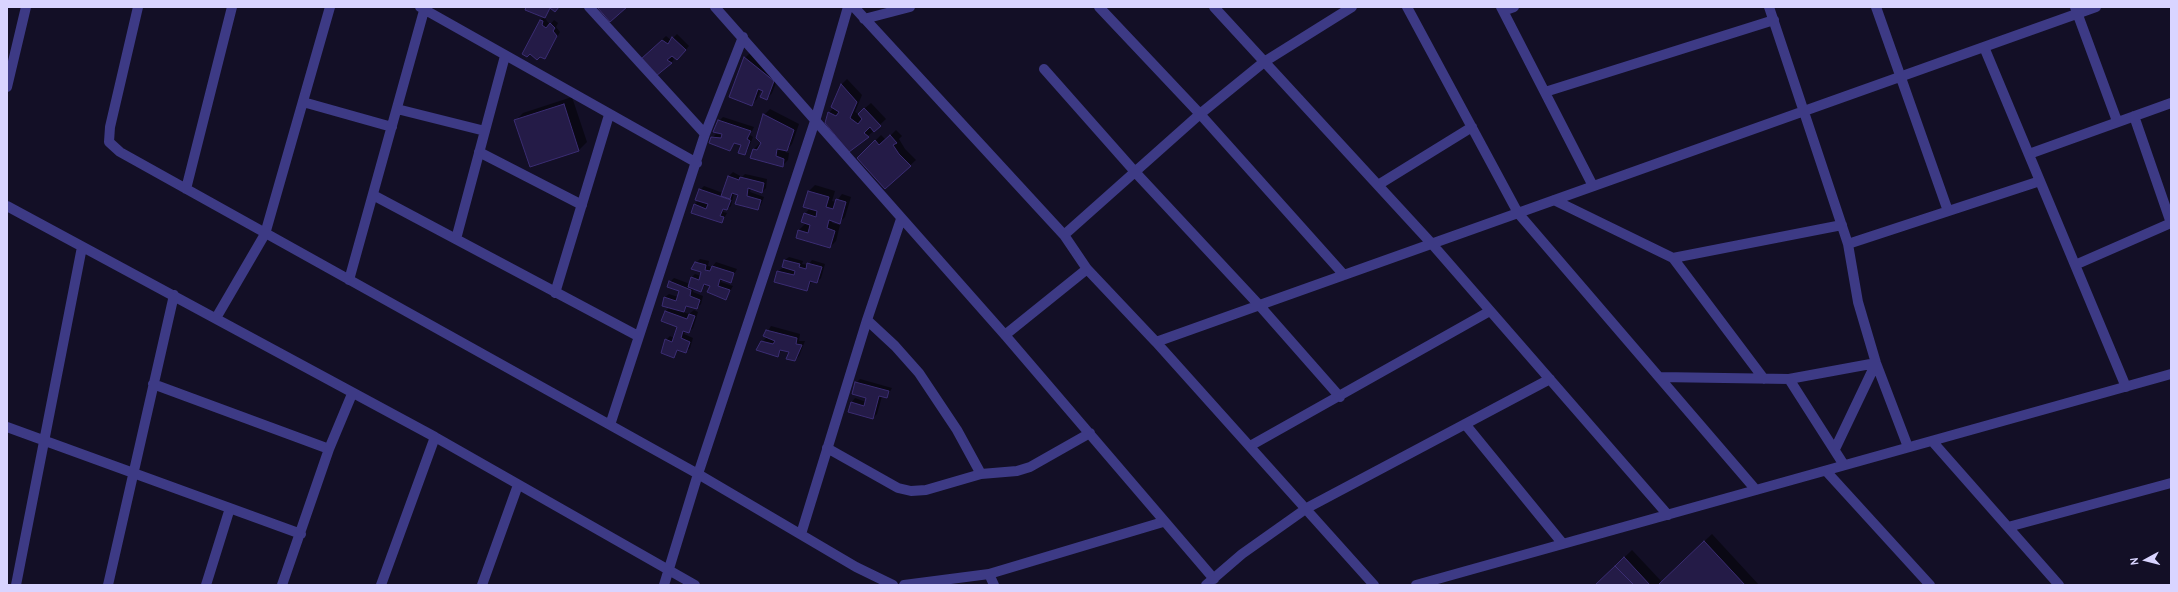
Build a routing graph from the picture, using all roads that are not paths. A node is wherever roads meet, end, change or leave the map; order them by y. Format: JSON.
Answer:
{"nodes":[{"id":1,"x":26,"y":7,"type":"edge"},
{"id":2,"x":138,"y":7,"type":"edge"},
{"id":3,"x":232,"y":7,"type":"edge"},
{"id":4,"x":330,"y":7,"type":"edge"},
{"id":5,"x":589,"y":7,"type":"edge"},
{"id":6,"x":715,"y":7,"type":"edge"},
{"id":7,"x":848,"y":7,"type":"edge"},
{"id":8,"x":854,"y":7,"type":"edge"},
{"id":9,"x":910,"y":7,"type":"edge"},
{"id":10,"x":1099,"y":7,"type":"edge"},
{"id":11,"x":1214,"y":7,"type":"edge"},
{"id":12,"x":1352,"y":7,"type":"edge"},
{"id":13,"x":1407,"y":7,"type":"edge"},
{"id":14,"x":1514,"y":7,"type":"edge"},
{"id":15,"x":1769,"y":7,"type":"edge"},
{"id":16,"x":1876,"y":7,"type":"edge"},
{"id":17,"x":2096,"y":7,"type":"edge"},
{"id":18,"x":423,"y":8,"type":"edge"},
{"id":19,"x":1502,"y":9,"type":"edge"},
{"id":20,"x":2076,"y":10,"type":"edge"},
{"id":21,"x":864,"y":19,"type":"junction"},
{"id":22,"x":1774,"y":20,"type":"junction"},
{"id":23,"x":743,"y":37,"type":"junction"},
{"id":24,"x":1984,"y":47,"type":"junction"},
{"id":25,"x":505,"y":56,"type":"junction"},
{"id":26,"x":1264,"y":62,"type":"junction"},
{"id":27,"x":1044,"y":69,"type":"dead end"},
{"id":28,"x":1900,"y":77,"type":"junction"},
{"id":29,"x":7,"y":87,"type":"edge"},
{"id":30,"x":1545,"y":92,"type":"junction"},
{"id":31,"x":303,"y":102,"type":"junction"},
{"id":32,"x":2171,"y":103,"type":"edge"},
{"id":33,"x":397,"y":109,"type":"junction"},
{"id":34,"x":1805,"y":111,"type":"junction"},
{"id":35,"x":1200,"y":114,"type":"junction"},
{"id":36,"x":609,"y":115,"type":"junction"},
{"id":37,"x":2134,"y":116,"type":"junction"},
{"id":38,"x":815,"y":121,"type":"junction"},
{"id":39,"x":2117,"y":121,"type":"junction"},
{"id":40,"x":392,"y":127,"type":"junction"},
{"id":41,"x":1472,"y":127,"type":"junction"},
{"id":42,"x":485,"y":131,"type":"junction"},
{"id":43,"x":705,"y":134,"type":"junction"},
{"id":44,"x":479,"y":152,"type":"junction"},
{"id":45,"x":2029,"y":154,"type":"junction"},
{"id":46,"x":697,"y":163,"type":"junction"},
{"id":47,"x":1136,"y":173,"type":"junction"},
{"id":48,"x":2040,"y":181,"type":"junction"},
{"id":49,"x":1378,"y":185,"type":"junction"},
{"id":50,"x":1593,"y":186,"type":"junction"},
{"id":51,"x":186,"y":189,"type":"junction"},
{"id":52,"x":373,"y":195,"type":"junction"},
{"id":53,"x":1554,"y":200,"type":"junction"},
{"id":54,"x":582,"y":205,"type":"junction"},
{"id":55,"x":7,"y":206,"type":"edge"},
{"id":56,"x":1948,"y":211,"type":"junction"},
{"id":57,"x":1518,"y":213,"type":"junction"},
{"id":58,"x":902,"y":219,"type":"junction"},
{"id":59,"x":2171,"y":223,"type":"edge"},
{"id":60,"x":1842,"y":225,"type":"junction"},
{"id":61,"x":265,"y":234,"type":"junction"},
{"id":62,"x":1064,"y":235,"type":"junction"},
{"id":63,"x":456,"y":239,"type":"junction"},
{"id":64,"x":1432,"y":244,"type":"junction"},
{"id":65,"x":1848,"y":244,"type":"junction"},
{"id":66,"x":82,"y":247,"type":"junction"},
{"id":67,"x":1674,"y":258,"type":"junction"},
{"id":68,"x":2075,"y":265,"type":"junction"},
{"id":69,"x":1087,"y":269,"type":"junction"},
{"id":70,"x":1344,"y":275,"type":"junction"},
{"id":71,"x":350,"y":280,"type":"junction"},
{"id":72,"x":555,"y":293,"type":"junction"},
{"id":73,"x":174,"y":295,"type":"junction"},
{"id":74,"x":1259,"y":305,"type":"junction"},
{"id":75,"x":1490,"y":312,"type":"junction"},
{"id":76,"x":216,"y":318,"type":"junction"},
{"id":77,"x":867,"y":320,"type":"junction"},
{"id":78,"x":1005,"y":335,"type":"junction"},
{"id":79,"x":638,"y":336,"type":"junction"},
{"id":80,"x":1156,"y":342,"type":"junction"},
{"id":81,"x":1876,"y":363,"type":"junction"},
{"id":82,"x":2171,"y":374,"type":"edge"},
{"id":83,"x":1659,"y":377,"type":"junction"},
{"id":84,"x":1550,"y":378,"type":"junction"},
{"id":85,"x":1764,"y":379,"type":"junction"},
{"id":86,"x":1789,"y":379,"type":"junction"},
{"id":87,"x":154,"y":384,"type":"junction"},
{"id":88,"x":2126,"y":387,"type":"junction"},
{"id":89,"x":352,"y":394,"type":"junction"},
{"id":90,"x":1340,"y":396,"type":"junction"},
{"id":91,"x":1465,"y":424,"type":"junction"},
{"id":92,"x":610,"y":425,"type":"junction"},
{"id":93,"x":7,"y":427,"type":"edge"},
{"id":94,"x":1090,"y":433,"type":"junction"},
{"id":95,"x":435,"y":437,"type":"junction"},
{"id":96,"x":44,"y":440,"type":"junction"},
{"id":97,"x":1932,"y":441,"type":"junction"},
{"id":98,"x":1250,"y":446,"type":"junction"},
{"id":99,"x":1908,"y":447,"type":"junction"},
{"id":100,"x":827,"y":448,"type":"junction"},
{"id":101,"x":329,"y":449,"type":"junction"},
{"id":102,"x":1835,"y":449,"type":"junction"},
{"id":103,"x":1844,"y":465,"type":"junction"},
{"id":104,"x":1826,"y":470,"type":"junction"},
{"id":105,"x":133,"y":473,"type":"junction"},
{"id":106,"x":698,"y":474,"type":"junction"},
{"id":107,"x":981,"y":474,"type":"junction"},
{"id":108,"x":2171,"y":482,"type":"edge"},
{"id":109,"x":518,"y":485,"type":"junction"},
{"id":110,"x":1756,"y":490,"type":"junction"},
{"id":111,"x":230,"y":508,"type":"junction"},
{"id":112,"x":1307,"y":508,"type":"junction"},
{"id":113,"x":1668,"y":515,"type":"junction"},
{"id":114,"x":1163,"y":522,"type":"junction"},
{"id":115,"x":2008,"y":527,"type":"junction"},
{"id":116,"x":301,"y":534,"type":"junction"},
{"id":117,"x":801,"y":534,"type":"junction"},
{"id":118,"x":1563,"y":544,"type":"junction"},
{"id":119,"x":669,"y":570,"type":"junction"},
{"id":120,"x":989,"y":574,"type":"junction"},
{"id":121,"x":1210,"y":582,"type":"edge"},
{"id":122,"x":16,"y":585,"type":"edge"},
{"id":123,"x":108,"y":585,"type":"edge"},
{"id":124,"x":206,"y":585,"type":"edge"},
{"id":125,"x":282,"y":585,"type":"edge"},
{"id":126,"x":381,"y":585,"type":"edge"},
{"id":127,"x":482,"y":585,"type":"edge"},
{"id":128,"x":664,"y":585,"type":"edge"},
{"id":129,"x":695,"y":585,"type":"edge"},
{"id":130,"x":893,"y":585,"type":"edge"},
{"id":131,"x":904,"y":585,"type":"edge"},
{"id":132,"x":994,"y":585,"type":"edge"},
{"id":133,"x":1374,"y":585,"type":"edge"},
{"id":134,"x":1416,"y":585,"type":"edge"},
{"id":135,"x":1930,"y":585,"type":"edge"},
{"id":136,"x":2059,"y":585,"type":"edge"}],
"edges":[{"from":1,"to":29,"type":"street"},
{"from":2,"to":51,"type":"street"},
{"from":3,"to":51,"type":"street"},
{"from":4,"to":31,"type":"street"},
{"from":5,"to":43,"type":"street"},
{"from":6,"to":23,"type":"street"},
{"from":7,"to":38,"type":"street"},
{"from":8,"to":21,"type":"street"},
{"from":9,"to":21,"type":"street"},
{"from":10,"to":35,"type":"street"},
{"from":11,"to":26,"type":"street"},
{"from":12,"to":26,"type":"street"},
{"from":13,"to":41,"type":"street"},
{"from":14,"to":19,"type":"street"},
{"from":15,"to":22,"type":"street"},
{"from":16,"to":28,"type":"street"},
{"from":17,"to":20,"type":"street"},
{"from":18,"to":25,"type":"street"},
{"from":18,"to":33,"type":"street"},
{"from":19,"to":30,"type":"street"},
{"from":20,"to":24,"type":"street"},
{"from":20,"to":39,"type":"street"},
{"from":21,"to":62,"type":"street"},
{"from":22,"to":30,"type":"street"},
{"from":22,"to":34,"type":"street"},
{"from":23,"to":38,"type":"street"},
{"from":23,"to":43,"type":"street"},
{"from":24,"to":28,"type":"street"},
{"from":24,"to":45,"type":"street"},
{"from":25,"to":36,"type":"street"},
{"from":25,"to":42,"type":"street"},
{"from":26,"to":35,"type":"street"},
{"from":26,"to":49,"type":"street"},
{"from":27,"to":47,"type":"street"},
{"from":28,"to":34,"type":"street"},
{"from":28,"to":56,"type":"street"},
{"from":30,"to":50,"type":"street"},
{"from":31,"to":40,"type":"street"},
{"from":31,"to":61,"type":"street"},
{"from":32,"to":37,"type":"street"},
{"from":33,"to":40,"type":"street"},
{"from":33,"to":42,"type":"street"},
{"from":34,"to":50,"type":"street"},
{"from":34,"to":60,"type":"street"},
{"from":35,"to":47,"type":"street"},
{"from":35,"to":70,"type":"street"},
{"from":36,"to":46,"type":"street"},
{"from":36,"to":54,"type":"street"},
{"from":37,"to":39,"type":"street"},
{"from":37,"to":59,"type":"street"},
{"from":38,"to":58,"type":"street"},
{"from":38,"to":106,"type":"street"},
{"from":39,"to":45,"type":"street"},
{"from":40,"to":52,"type":"street"},
{"from":41,"to":49,"type":"street"},
{"from":41,"to":57,"type":"street"},
{"from":42,"to":44,"type":"street"},
{"from":43,"to":46,"type":"street"},
{"from":44,"to":54,"type":"street"},
{"from":44,"to":63,"type":"street"},
{"from":45,"to":48,"type":"street"},
{"from":46,"to":79,"type":"street"},
{"from":47,"to":62,"type":"street"},
{"from":47,"to":74,"type":"street"},
{"from":48,"to":56,"type":"street"},
{"from":48,"to":68,"type":"street"},
{"from":49,"to":64,"type":"street"},
{"from":50,"to":53,"type":"street"},
{"from":51,"to":61,"type":"street"},
{"from":52,"to":63,"type":"street"},
{"from":52,"to":71,"type":"street"},
{"from":53,"to":57,"type":"street"},
{"from":53,"to":67,"type":"street"},
{"from":54,"to":72,"type":"street"},
{"from":55,"to":66,"type":"street"},
{"from":56,"to":65,"type":"street"},
{"from":57,"to":64,"type":"street"},
{"from":57,"to":83,"type":"street"},
{"from":58,"to":77,"type":"street"},
{"from":58,"to":78,"type":"street"},
{"from":59,"to":68,"type":"street"},
{"from":60,"to":65,"type":"street"},
{"from":60,"to":67,"type":"street"},
{"from":61,"to":71,"type":"street"},
{"from":61,"to":76,"type":"street"},
{"from":62,"to":69,"type":"street"},
{"from":63,"to":72,"type":"street"},
{"from":64,"to":70,"type":"street"},
{"from":64,"to":75,"type":"street"},
{"from":65,"to":81,"type":"street"},
{"from":66,"to":73,"type":"street"},
{"from":66,"to":96,"type":"street"},
{"from":67,"to":85,"type":"street"},
{"from":68,"to":88,"type":"street"},
{"from":69,"to":78,"type":"street"},
{"from":69,"to":80,"type":"street"},
{"from":70,"to":74,"type":"street"},
{"from":71,"to":92,"type":"street"},
{"from":72,"to":79,"type":"street"},
{"from":73,"to":76,"type":"street"},
{"from":73,"to":87,"type":"street"},
{"from":74,"to":80,"type":"street"},
{"from":74,"to":90,"type":"street"},
{"from":75,"to":84,"type":"street"},
{"from":75,"to":90,"type":"street"},
{"from":76,"to":89,"type":"street"},
{"from":77,"to":100,"type":"street"},
{"from":77,"to":107,"type":"street"},
{"from":78,"to":94,"type":"street"},
{"from":79,"to":92,"type":"street"},
{"from":80,"to":98,"type":"street"},
{"from":81,"to":86,"type":"street"},
{"from":81,"to":99,"type":"street"},
{"from":81,"to":102,"type":"street"},
{"from":82,"to":88,"type":"street"},
{"from":83,"to":85,"type":"street"},
{"from":83,"to":110,"type":"street"},
{"from":84,"to":91,"type":"street"},
{"from":84,"to":113,"type":"street"},
{"from":85,"to":86,"type":"street"},
{"from":86,"to":102,"type":"street"},
{"from":87,"to":101,"type":"street"},
{"from":87,"to":105,"type":"street"},
{"from":88,"to":97,"type":"street"},
{"from":89,"to":95,"type":"street"},
{"from":89,"to":101,"type":"street"},
{"from":90,"to":98,"type":"street"},
{"from":91,"to":112,"type":"street"},
{"from":91,"to":118,"type":"street"},
{"from":92,"to":106,"type":"street"},
{"from":93,"to":96,"type":"street"},
{"from":94,"to":107,"type":"street"},
{"from":94,"to":114,"type":"street"},
{"from":95,"to":109,"type":"street"},
{"from":95,"to":126,"type":"street"},
{"from":96,"to":105,"type":"street"},
{"from":96,"to":122,"type":"street"},
{"from":97,"to":99,"type":"street"},
{"from":97,"to":115,"type":"street"},
{"from":98,"to":112,"type":"street"},
{"from":99,"to":103,"type":"street"},
{"from":100,"to":107,"type":"street"},
{"from":100,"to":117,"type":"street"},
{"from":101,"to":116,"type":"street"},
{"from":102,"to":103,"type":"street"},
{"from":103,"to":104,"type":"street"},
{"from":104,"to":110,"type":"street"},
{"from":104,"to":135,"type":"street"},
{"from":105,"to":111,"type":"street"},
{"from":105,"to":123,"type":"street"},
{"from":106,"to":117,"type":"street"},
{"from":106,"to":119,"type":"street"},
{"from":108,"to":115,"type":"street"},
{"from":109,"to":119,"type":"street"},
{"from":109,"to":127,"type":"street"},
{"from":110,"to":113,"type":"street"},
{"from":111,"to":116,"type":"street"},
{"from":111,"to":124,"type":"street"},
{"from":112,"to":121,"type":"street"},
{"from":112,"to":133,"type":"street"},
{"from":113,"to":118,"type":"street"},
{"from":114,"to":120,"type":"street"},
{"from":114,"to":121,"type":"street"},
{"from":115,"to":136,"type":"street"},
{"from":116,"to":125,"type":"street"},
{"from":117,"to":130,"type":"street"},
{"from":118,"to":134,"type":"street"},
{"from":119,"to":128,"type":"street"},
{"from":119,"to":129,"type":"street"},
{"from":120,"to":131,"type":"street"},
{"from":120,"to":132,"type":"street"}]}
